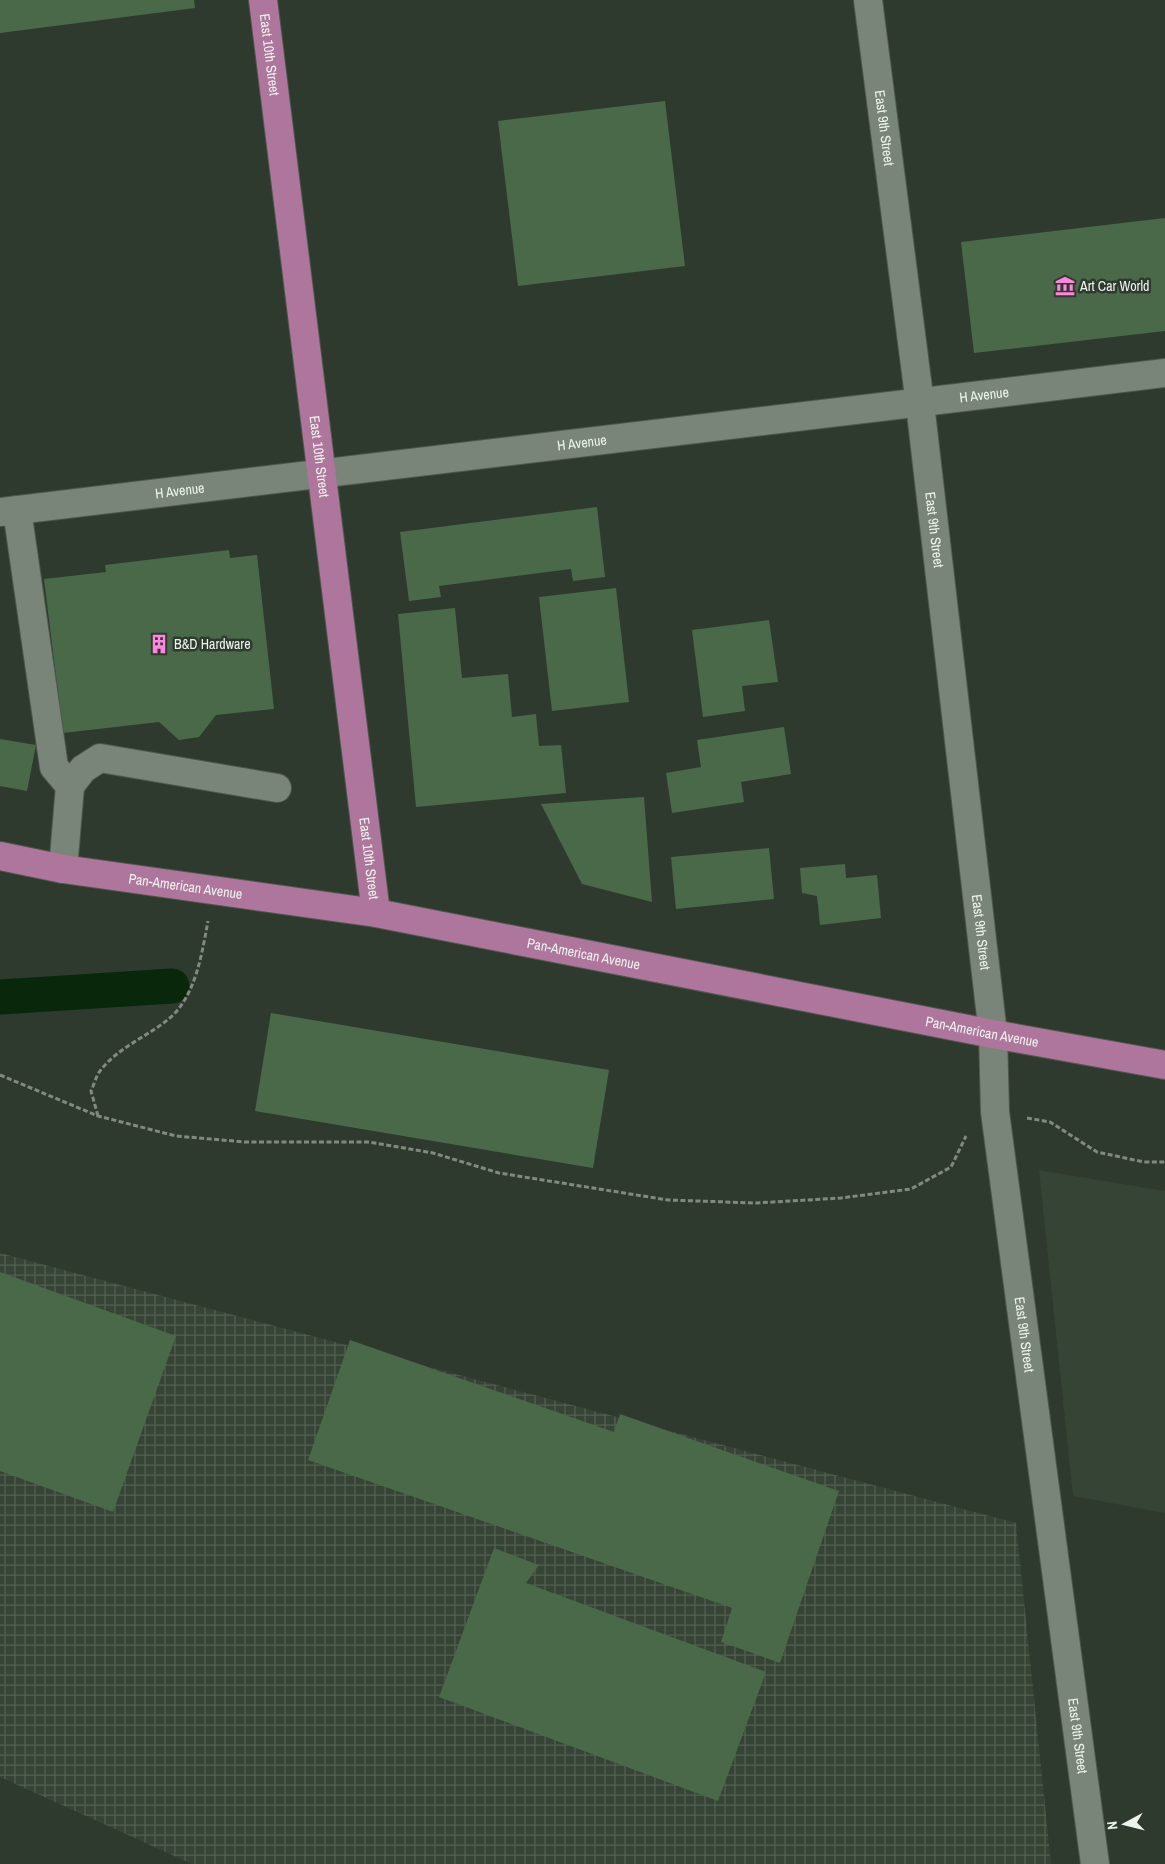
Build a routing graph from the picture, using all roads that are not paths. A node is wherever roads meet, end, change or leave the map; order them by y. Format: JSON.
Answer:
{"nodes":[{"id":1,"x":264,"y":0,"type":"edge"},
{"id":2,"x":868,"y":0,"type":"edge"},
{"id":3,"x":1165,"y":373,"type":"edge"},
{"id":4,"x":920,"y":404,"type":"junction"},
{"id":5,"x":322,"y":473,"type":"junction"},
{"id":6,"x":8,"y":511,"type":"edge"},
{"id":7,"x":70,"y":786,"type":"junction"},
{"id":8,"x":277,"y":788,"type":"dead end"},
{"id":9,"x":0,"y":856,"type":"edge"},
{"id":10,"x":63,"y":868,"type":"junction"},
{"id":11,"x":376,"y":913,"type":"junction"},
{"id":12,"x":993,"y":1034,"type":"junction"},
{"id":13,"x":1165,"y":1065,"type":"edge"},
{"id":14,"x":1096,"y":1864,"type":"edge"}],
"edges":[{"from":1,"to":5,"type":"main road","name":"East 10th Street"},
{"from":2,"to":4,"type":"street","name":"East 9th Street"},
{"from":3,"to":4,"type":"street","name":"H Avenue"},
{"from":4,"to":5,"type":"street","name":"H Avenue"},
{"from":4,"to":12,"type":"street","name":"East 9th Street"},
{"from":5,"to":6,"type":"street","name":"H Avenue"},
{"from":5,"to":11,"type":"main road","name":"East 10th Street"},
{"from":6,"to":7,"type":"street"},
{"from":7,"to":8,"type":"street"},
{"from":7,"to":10,"type":"street"},
{"from":9,"to":10,"type":"main road","name":"Pan-American Avenue"},
{"from":10,"to":11,"type":"main road","name":"Pan-American Avenue"},
{"from":11,"to":12,"type":"main road","name":"Pan-American Avenue"},
{"from":12,"to":13,"type":"main road","name":"Pan-American Avenue"},
{"from":12,"to":14,"type":"street","name":"East 9th Street"}]}
